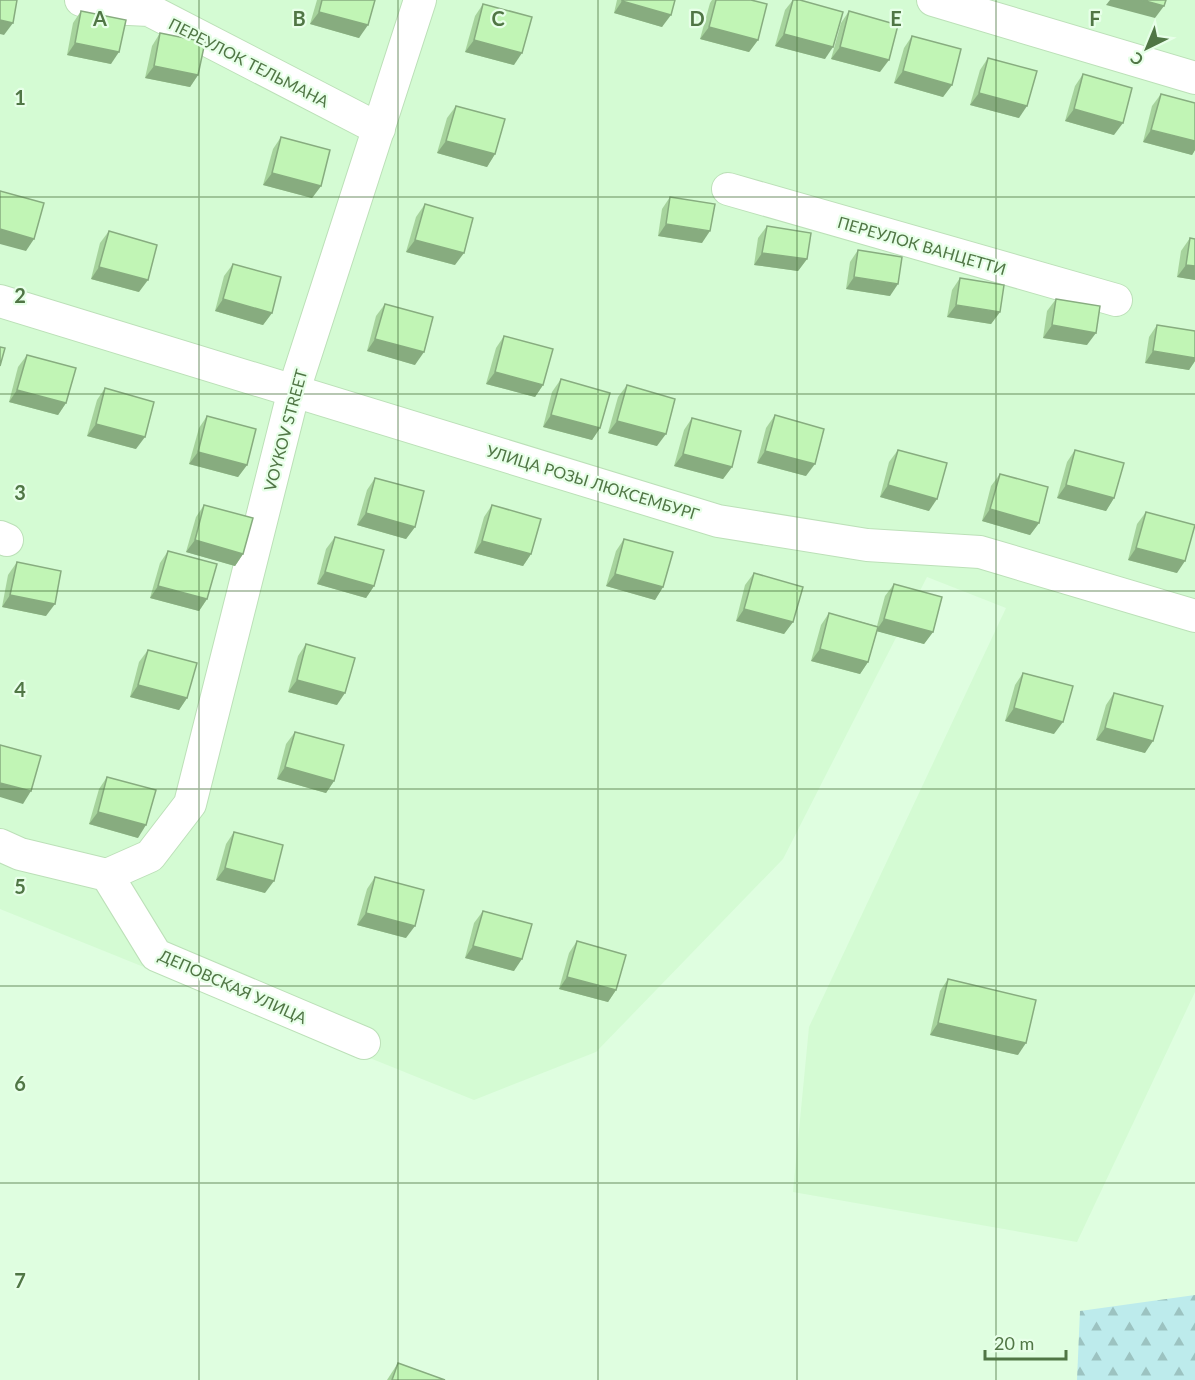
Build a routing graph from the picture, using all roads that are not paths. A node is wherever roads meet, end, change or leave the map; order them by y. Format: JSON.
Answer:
{"nodes":[{"id":1,"x":81,"y":0,"type":"edge"},
{"id":2,"x":420,"y":0,"type":"edge"},
{"id":3,"x":933,"y":0,"type":"edge"},
{"id":4,"x":1195,"y":78,"type":"edge"},
{"id":5,"x":379,"y":129,"type":"junction"},
{"id":6,"x":728,"y":189,"type":"dead end"},
{"id":7,"x":1116,"y":300,"type":"dead end"},
{"id":8,"x":0,"y":301,"type":"edge"},
{"id":9,"x":294,"y":390,"type":"junction"},
{"id":10,"x":1195,"y":616,"type":"edge"},
{"id":11,"x":0,"y":846,"type":"edge"},
{"id":12,"x":107,"y":875,"type":"junction"},
{"id":13,"x":364,"y":1043,"type":"dead end"}],
"edges":[{"from":1,"to":5,"type":"street","name":"ПЕРЕУЛОК ТЕЛЬМАНА"},
{"from":2,"to":5,"type":"street","name":"VOYKOV STREET"},
{"from":3,"to":4,"type":"street"},
{"from":5,"to":9,"type":"street","name":"VOYKOV STREET"},
{"from":6,"to":7,"type":"street","name":"ПЕРЕУЛОК ВАНЦЕТТИ"},
{"from":8,"to":9,"type":"street","name":"УЛИЦА РОЗЫ ЛЮКСЕМБУРГ"},
{"from":9,"to":10,"type":"street","name":"УЛИЦА РОЗЫ ЛЮКСЕМБУРГ"},
{"from":9,"to":12,"type":"street","name":"VOYKOV STREET"},
{"from":11,"to":12,"type":"street"},
{"from":12,"to":13,"type":"street","name":"ДЕПОВСКАЯ УЛИЦА"}]}
